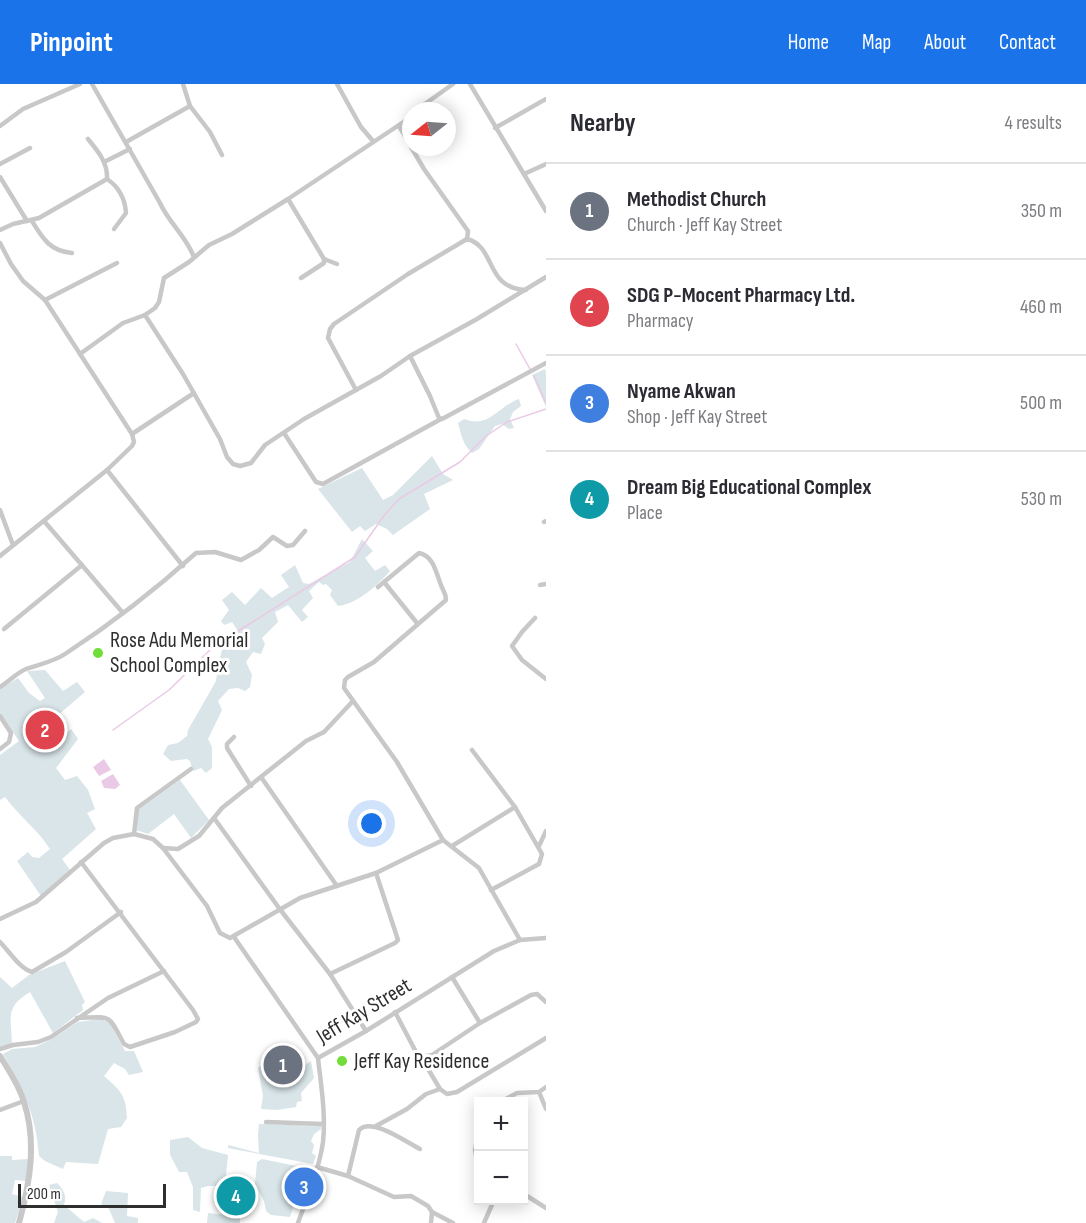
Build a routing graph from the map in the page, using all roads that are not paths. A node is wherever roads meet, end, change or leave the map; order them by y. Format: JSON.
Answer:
{"nodes":[{"id":1,"x":80,"y":84,"type":"edge"},
{"id":2,"x":92,"y":84,"type":"edge"},
{"id":3,"x":183,"y":84,"type":"edge"},
{"id":4,"x":337,"y":84,"type":"edge"},
{"id":5,"x":453,"y":84,"type":"edge"},
{"id":6,"x":470,"y":84,"type":"edge"},
{"id":7,"x":546,"y":99,"type":"edge"},
{"id":8,"x":428,"y":102,"type":"edge"},
{"id":9,"x":190,"y":106,"type":"junction"},
{"id":10,"x":402,"y":124,"type":"edge"},
{"id":11,"x":0,"y":126,"type":"edge"},
{"id":12,"x":399,"y":126,"type":"junction"},
{"id":13,"x":495,"y":128,"type":"junction"},
{"id":14,"x":402,"y":131,"type":"edge"},
{"id":15,"x":88,"y":139,"type":"dead end"},
{"id":16,"x":374,"y":141,"type":"junction"},
{"id":17,"x":126,"y":142,"type":"junction"},
{"id":18,"x":30,"y":148,"type":"dead end"},
{"id":19,"x":130,"y":149,"type":"junction"},
{"id":20,"x":222,"y":155,"type":"dead end"},
{"id":21,"x":416,"y":156,"type":"edge"},
{"id":22,"x":104,"y":162,"type":"junction"},
{"id":23,"x":0,"y":164,"type":"edge"},
{"id":24,"x":546,"y":164,"type":"edge"},
{"id":25,"x":524,"y":174,"type":"junction"},
{"id":26,"x":0,"y":177,"type":"edge"},
{"id":27,"x":107,"y":179,"type":"junction"},
{"id":28,"x":288,"y":199,"type":"junction"},
{"id":29,"x":546,"y":211,"type":"edge"},
{"id":30,"x":30,"y":221,"type":"junction"},
{"id":31,"x":114,"y":229,"type":"dead end"},
{"id":32,"x":0,"y":230,"type":"edge"},
{"id":33,"x":467,"y":239,"type":"junction"},
{"id":34,"x":0,"y":243,"type":"edge"},
{"id":35,"x":72,"y":253,"type":"dead end"},
{"id":36,"x":194,"y":257,"type":"junction"},
{"id":37,"x":324,"y":259,"type":"junction"},
{"id":38,"x":117,"y":263,"type":"dead end"},
{"id":39,"x":337,"y":264,"type":"dead end"},
{"id":40,"x":301,"y":278,"type":"dead end"},
{"id":41,"x":546,"y":278,"type":"edge"},
{"id":42,"x":526,"y":290,"type":"junction"},
{"id":43,"x":45,"y":300,"type":"junction"},
{"id":44,"x":145,"y":315,"type":"junction"},
{"id":45,"x":80,"y":354,"type":"junction"},
{"id":46,"x":410,"y":357,"type":"junction"},
{"id":47,"x":546,"y":363,"type":"edge"},
{"id":48,"x":356,"y":390,"type":"junction"},
{"id":49,"x":194,"y":393,"type":"junction"},
{"id":50,"x":442,"y":419,"type":"junction"},
{"id":51,"x":285,"y":433,"type":"junction"},
{"id":52,"x":132,"y":434,"type":"junction"},
{"id":53,"x":106,"y":470,"type":"junction"},
{"id":54,"x":0,"y":510,"type":"edge"},
{"id":55,"x":44,"y":521,"type":"junction"},
{"id":56,"x":304,"y":531,"type":"dead end"},
{"id":57,"x":13,"y":545,"type":"junction"},
{"id":58,"x":0,"y":556,"type":"edge"},
{"id":59,"x":82,"y":565,"type":"junction"},
{"id":60,"x":183,"y":566,"type":"junction"},
{"id":61,"x":384,"y":582,"type":"junction"},
{"id":62,"x":546,"y":584,"type":"edge"},
{"id":63,"x":540,"y":585,"type":"dead end"},
{"id":64,"x":378,"y":587,"type":"dead end"},
{"id":65,"x":123,"y":613,"type":"junction"},
{"id":66,"x":536,"y":618,"type":"dead end"},
{"id":67,"x":417,"y":623,"type":"junction"},
{"id":68,"x":4,"y":628,"type":"dead end"},
{"id":69,"x":546,"y":679,"type":"edge"},
{"id":70,"x":0,"y":687,"type":"edge"},
{"id":71,"x":353,"y":701,"type":"junction"},
{"id":72,"x":0,"y":716,"type":"edge"},
{"id":73,"x":234,"y":737,"type":"dead end"},
{"id":74,"x":0,"y":748,"type":"edge"},
{"id":75,"x":472,"y":750,"type":"dead end"},
{"id":76,"x":191,"y":769,"type":"dead end"},
{"id":77,"x":261,"y":777,"type":"junction"},
{"id":78,"x":251,"y":786,"type":"junction"},
{"id":79,"x":515,"y":807,"type":"junction"},
{"id":80,"x":214,"y":818,"type":"junction"},
{"id":81,"x":546,"y":831,"type":"edge"},
{"id":82,"x":134,"y":834,"type":"junction"},
{"id":83,"x":443,"y":840,"type":"junction"},
{"id":84,"x":452,"y":846,"type":"junction"},
{"id":85,"x":539,"y":846,"type":"junction"},
{"id":86,"x":163,"y":848,"type":"junction"},
{"id":87,"x":81,"y":862,"type":"junction"},
{"id":88,"x":376,"y":873,"type":"junction"},
{"id":89,"x":337,"y":886,"type":"junction"},
{"id":90,"x":491,"y":890,"type":"junction"},
{"id":91,"x":279,"y":908,"type":"junction"},
{"id":92,"x":121,"y":912,"type":"junction"},
{"id":93,"x":0,"y":919,"type":"edge"},
{"id":94,"x":234,"y":937,"type":"junction"},
{"id":95,"x":546,"y":938,"type":"edge"},
{"id":96,"x":520,"y":940,"type":"junction"},
{"id":97,"x":0,"y":942,"type":"edge"},
{"id":98,"x":164,"y":971,"type":"junction"},
{"id":99,"x":330,"y":974,"type":"junction"},
{"id":100,"x":453,"y":976,"type":"junction"},
{"id":101,"x":546,"y":1002,"type":"edge"},
{"id":102,"x":395,"y":1012,"type":"junction"},
{"id":103,"x":77,"y":1017,"type":"junction"},
{"id":104,"x":480,"y":1023,"type":"junction"},
{"id":105,"x":366,"y":1031,"type":"junction"},
{"id":106,"x":546,"y":1038,"type":"edge"},
{"id":107,"x":0,"y":1049,"type":"edge"},
{"id":108,"x":0,"y":1056,"type":"edge"},
{"id":109,"x":421,"y":1057,"type":"junction"},
{"id":110,"x":318,"y":1058,"type":"junction"},
{"id":111,"x":2,"y":1063,"type":"edge"},
{"id":112,"x":546,"y":1087,"type":"edge"},
{"id":113,"x":440,"y":1089,"type":"junction"},
{"id":114,"x":539,"y":1092,"type":"junction"},
{"id":115,"x":508,"y":1097,"type":"edge"},
{"id":116,"x":24,"y":1101,"type":"junction"},
{"id":117,"x":546,"y":1109,"type":"edge"},
{"id":118,"x":0,"y":1110,"type":"edge"},
{"id":119,"x":266,"y":1122,"type":"dead end"},
{"id":120,"x":323,"y":1124,"type":"junction"},
{"id":121,"x":376,"y":1126,"type":"junction"},
{"id":122,"x":420,"y":1149,"type":"dead end"},
{"id":123,"x":317,"y":1167,"type":"junction"},
{"id":124,"x":348,"y":1176,"type":"junction"},
{"id":125,"x":528,"y":1197,"type":"edge"},
{"id":126,"x":492,"y":1205,"type":"edge"},
{"id":127,"x":546,"y":1208,"type":"edge"},
{"id":128,"x":432,"y":1212,"type":"junction"},
{"id":129,"x":19,"y":1223,"type":"edge"},
{"id":130,"x":298,"y":1223,"type":"edge"},
{"id":131,"x":431,"y":1223,"type":"edge"},
{"id":132,"x":453,"y":1223,"type":"edge"},
{"id":133,"x":484,"y":1223,"type":"edge"}],
"edges":[{"from":1,"to":11,"type":"street"},
{"from":2,"to":17,"type":"street"},
{"from":3,"to":9,"type":"street"},
{"from":4,"to":16,"type":"street"},
{"from":5,"to":8,"type":"street"},
{"from":6,"to":13,"type":"street"},
{"from":7,"to":13,"type":"street"},
{"from":9,"to":17,"type":"street"},
{"from":9,"to":20,"type":"street"},
{"from":10,"to":12,"type":"street"},
{"from":12,"to":14,"type":"street"},
{"from":12,"to":16,"type":"street"},
{"from":13,"to":25,"type":"street"},
{"from":15,"to":22,"type":"street"},
{"from":16,"to":28,"type":"street"},
{"from":17,"to":19,"type":"street"},
{"from":18,"to":23,"type":"street"},
{"from":19,"to":22,"type":"street"},
{"from":19,"to":36,"type":"street"},
{"from":21,"to":33,"type":"street"},
{"from":22,"to":27,"type":"street"},
{"from":24,"to":25,"type":"street"},
{"from":25,"to":29,"type":"street"},
{"from":26,"to":30,"type":"street"},
{"from":27,"to":30,"type":"street"},
{"from":27,"to":31,"type":"street"},
{"from":28,"to":36,"type":"street"},
{"from":28,"to":37,"type":"street"},
{"from":30,"to":32,"type":"street"},
{"from":30,"to":35,"type":"street"},
{"from":33,"to":42,"type":"street"},
{"from":33,"to":48,"type":"street"},
{"from":34,"to":43,"type":"street"},
{"from":36,"to":44,"type":"street"},
{"from":37,"to":39,"type":"street"},
{"from":37,"to":40,"type":"street"},
{"from":38,"to":43,"type":"street"},
{"from":41,"to":42,"type":"street"},
{"from":42,"to":46,"type":"street"},
{"from":43,"to":45,"type":"street"},
{"from":44,"to":45,"type":"street"},
{"from":44,"to":49,"type":"street"},
{"from":45,"to":52,"type":"street"},
{"from":46,"to":48,"type":"street"},
{"from":46,"to":50,"type":"street"},
{"from":47,"to":50,"type":"street"},
{"from":48,"to":51,"type":"street"},
{"from":49,"to":51,"type":"street"},
{"from":49,"to":52,"type":"street"},
{"from":50,"to":51,"type":"street"},
{"from":52,"to":53,"type":"street"},
{"from":53,"to":55,"type":"street"},
{"from":53,"to":60,"type":"street"},
{"from":54,"to":57,"type":"street"},
{"from":55,"to":57,"type":"street"},
{"from":55,"to":59,"type":"street"},
{"from":56,"to":60,"type":"street"},
{"from":57,"to":58,"type":"street"},
{"from":59,"to":65,"type":"street"},
{"from":59,"to":68,"type":"street"},
{"from":60,"to":65,"type":"street"},
{"from":61,"to":64,"type":"street"},
{"from":61,"to":67,"type":"street"},
{"from":61,"to":67,"type":"street"},
{"from":62,"to":63,"type":"street"},
{"from":65,"to":70,"type":"street"},
{"from":66,"to":69,"type":"street"},
{"from":67,"to":71,"type":"street"},
{"from":71,"to":77,"type":"street"},
{"from":71,"to":83,"type":"street"},
{"from":72,"to":74,"type":"street"},
{"from":73,"to":78,"type":"street"},
{"from":75,"to":79,"type":"street"},
{"from":76,"to":82,"type":"street"},
{"from":77,"to":78,"type":"street"},
{"from":77,"to":89,"type":"street"},
{"from":78,"to":80,"type":"street"},
{"from":79,"to":84,"type":"street"},
{"from":79,"to":85,"type":"street"},
{"from":80,"to":86,"type":"street"},
{"from":80,"to":91,"type":"street"},
{"from":81,"to":85,"type":"street"},
{"from":82,"to":86,"type":"street"},
{"from":82,"to":87,"type":"street"},
{"from":83,"to":84,"type":"street"},
{"from":83,"to":88,"type":"street"},
{"from":84,"to":90,"type":"street"},
{"from":85,"to":90,"type":"street"},
{"from":86,"to":94,"type":"street"},
{"from":87,"to":92,"type":"street"},
{"from":87,"to":93,"type":"street"},
{"from":88,"to":89,"type":"street"},
{"from":88,"to":99,"type":"street"},
{"from":89,"to":91,"type":"street"},
{"from":90,"to":96,"type":"street"},
{"from":91,"to":94,"type":"street"},
{"from":91,"to":99,"type":"street"},
{"from":92,"to":97,"type":"street"},
{"from":92,"to":98,"type":"street"},
{"from":94,"to":110,"type":"street"},
{"from":95,"to":96,"type":"street","name":"Jeff Kay Street"},
{"from":96,"to":100,"type":"street","name":"Jeff Kay Street"},
{"from":98,"to":103,"type":"street"},
{"from":98,"to":103,"type":"street"},
{"from":99,"to":105,"type":"street"},
{"from":100,"to":102,"type":"street","name":"Jeff Kay Street"},
{"from":100,"to":104,"type":"street"},
{"from":101,"to":104,"type":"street"},
{"from":102,"to":105,"type":"street","name":"Jeff Kay Street"},
{"from":102,"to":109,"type":"street"},
{"from":103,"to":107,"type":"street"},
{"from":104,"to":109,"type":"street"},
{"from":105,"to":110,"type":"street","name":"Jeff Kay Street"},
{"from":106,"to":113,"type":"street"},
{"from":108,"to":111,"type":"street"},
{"from":109,"to":113,"type":"street"},
{"from":110,"to":120,"type":"street","name":"Jeff Kay Street"},
{"from":111,"to":116,"type":"street"},
{"from":112,"to":114,"type":"street"},
{"from":113,"to":121,"type":"street"},
{"from":114,"to":115,"type":"street"},
{"from":114,"to":117,"type":"street"},
{"from":116,"to":118,"type":"street"},
{"from":116,"to":129,"type":"street"},
{"from":119,"to":120,"type":"street"},
{"from":120,"to":123,"type":"street","name":"Jeff Kay Street"},
{"from":121,"to":122,"type":"street"},
{"from":121,"to":124,"type":"street"},
{"from":123,"to":124,"type":"street"},
{"from":123,"to":130,"type":"street","name":"Jeff Kay Street"},
{"from":124,"to":128,"type":"street"},
{"from":125,"to":127,"type":"street"},
{"from":126,"to":133,"type":"street"},
{"from":128,"to":131,"type":"street"},
{"from":128,"to":132,"type":"street"}]}
